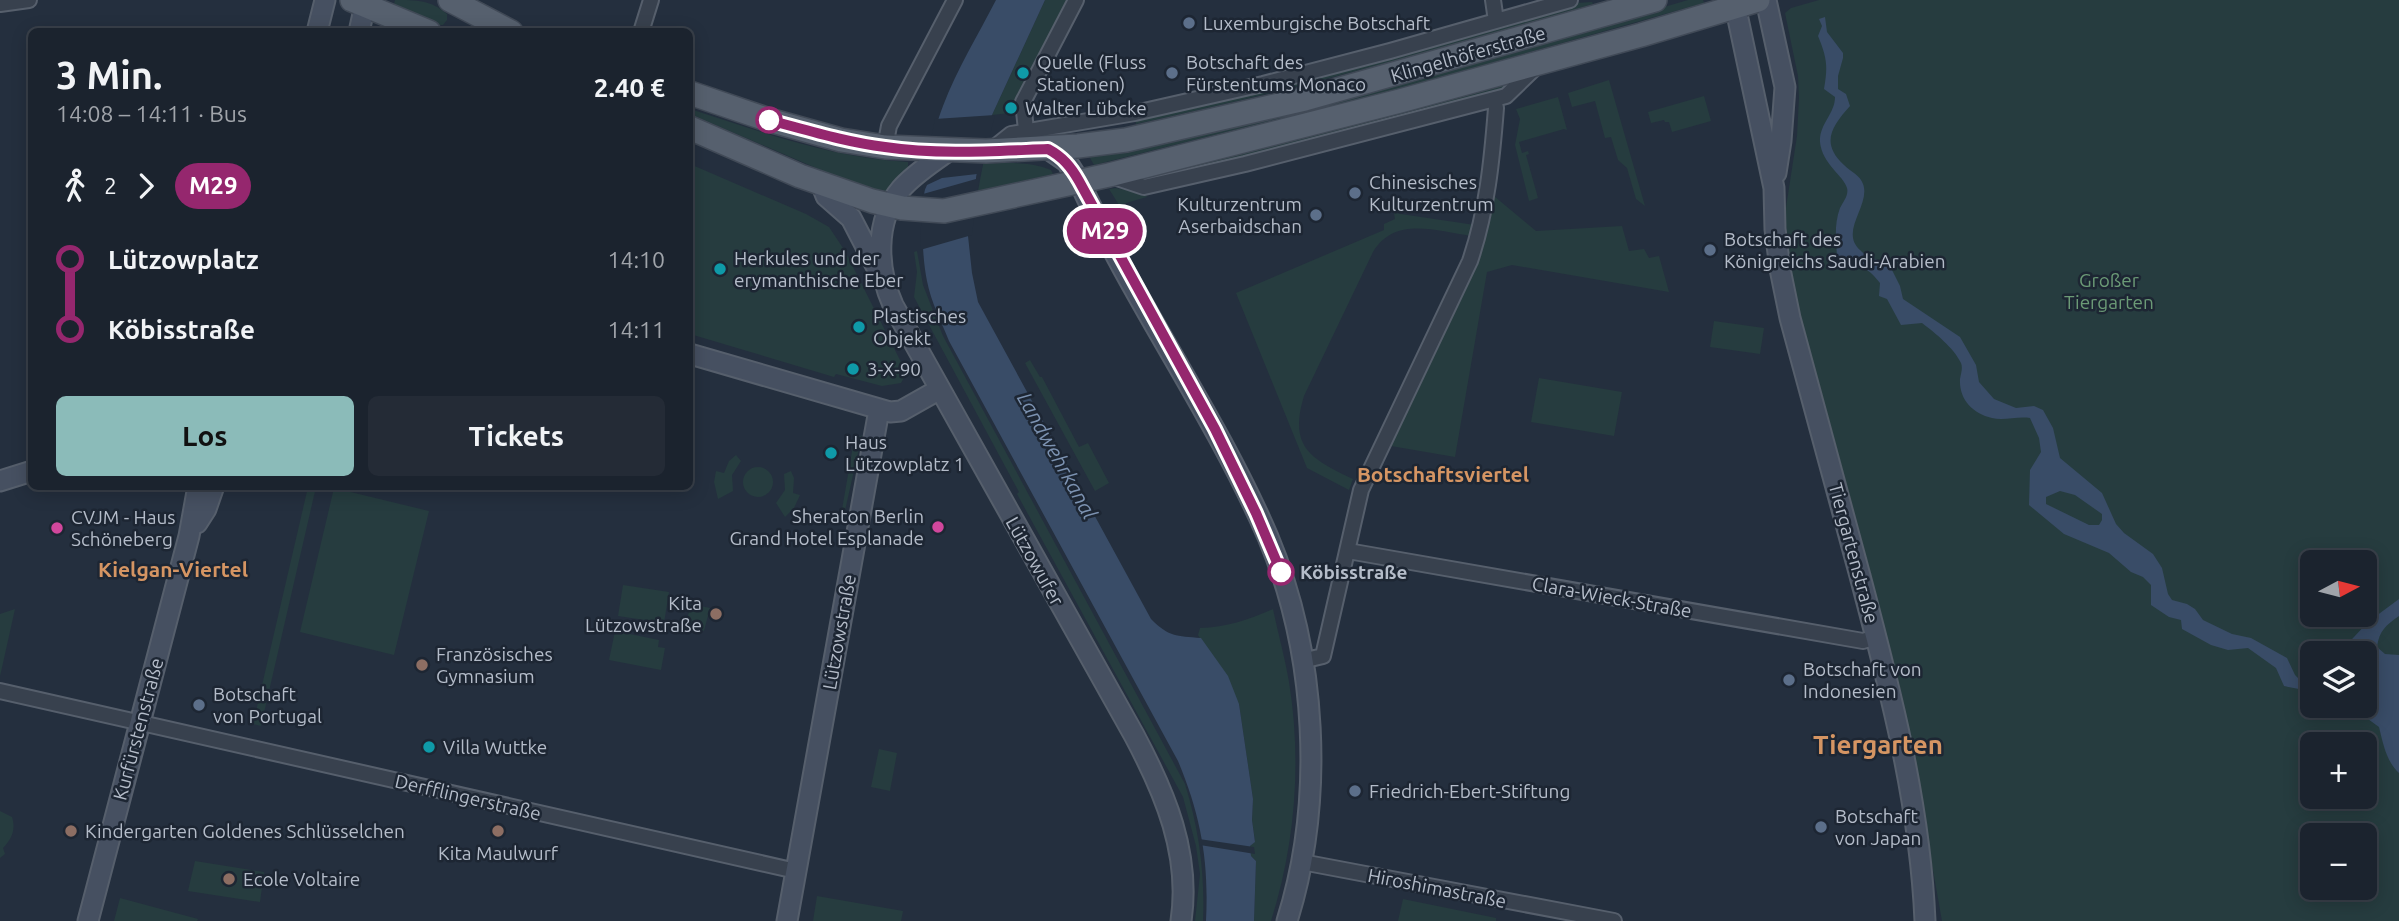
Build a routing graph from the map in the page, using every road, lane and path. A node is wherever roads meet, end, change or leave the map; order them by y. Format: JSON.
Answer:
{"nodes":[{"id":1,"x":29,"y":0,"type":"edge"},
{"id":2,"x":325,"y":0,"type":"edge"},
{"id":3,"x":450,"y":0,"type":"edge"},
{"id":4,"x":651,"y":0,"type":"edge"},
{"id":5,"x":955,"y":0,"type":"edge"},
{"id":6,"x":1076,"y":0,"type":"edge"},
{"id":7,"x":1493,"y":0,"type":"edge"},
{"id":8,"x":1570,"y":0,"type":"edge"},
{"id":9,"x":1613,"y":0,"type":"edge"},
{"id":10,"x":1758,"y":0,"type":"edge"},
{"id":11,"x":1766,"y":0,"type":"edge"},
{"id":12,"x":361,"y":2,"type":"edge"},
{"id":13,"x":1648,"y":2,"type":"edge"},
{"id":14,"x":0,"y":4,"type":"edge"},
{"id":15,"x":1735,"y":4,"type":"edge"},
{"id":16,"x":1496,"y":21,"type":"junction"},
{"id":17,"x":318,"y":28,"type":"edge"},
{"id":18,"x":359,"y":28,"type":"edge"},
{"id":19,"x":420,"y":28,"type":"edge"},
{"id":20,"x":503,"y":28,"type":"edge"},
{"id":21,"x":642,"y":28,"type":"edge"},
{"id":22,"x":1542,"y":62,"type":"junction"},
{"id":23,"x":693,"y":95,"type":"edge"},
{"id":24,"x":1494,"y":99,"type":"junction"},
{"id":25,"x":693,"y":129,"type":"edge"},
{"id":26,"x":1026,"y":130,"type":"junction"},
{"id":27,"x":885,"y":147,"type":"junction"},
{"id":28,"x":1048,"y":149,"type":"junction"},
{"id":29,"x":988,"y":151,"type":"junction"},
{"id":30,"x":923,"y":160,"type":"junction"},
{"id":31,"x":1109,"y":175,"type":"junction"},
{"id":32,"x":1079,"y":181,"type":"junction"},
{"id":33,"x":821,"y":183,"type":"junction"},
{"id":34,"x":1774,"y":188,"type":"junction"},
{"id":35,"x":891,"y":206,"type":"junction"},
{"id":36,"x":885,"y":286,"type":"junction"},
{"id":37,"x":693,"y":355,"type":"edge"},
{"id":38,"x":940,"y":389,"type":"junction"},
{"id":39,"x":879,"y":410,"type":"junction"},
{"id":40,"x":28,"y":472,"type":"edge"},
{"id":41,"x":0,"y":481,"type":"edge"},
{"id":42,"x":197,"y":490,"type":"edge"},
{"id":43,"x":213,"y":490,"type":"edge"},
{"id":44,"x":189,"y":536,"type":"junction"},
{"id":45,"x":1348,"y":551,"type":"junction"},
{"id":46,"x":1876,"y":637,"type":"junction"},
{"id":47,"x":1302,"y":661,"type":"junction"},
{"id":48,"x":0,"y":691,"type":"edge"},
{"id":49,"x":140,"y":723,"type":"junction"},
{"id":50,"x":1302,"y":862,"type":"junction"},
{"id":51,"x":796,"y":871,"type":"junction"},
{"id":52,"x":88,"y":921,"type":"edge"},
{"id":53,"x":787,"y":921,"type":"edge"},
{"id":54,"x":1181,"y":921,"type":"edge"},
{"id":55,"x":1287,"y":921,"type":"edge"},
{"id":56,"x":1614,"y":921,"type":"edge"},
{"id":57,"x":1925,"y":921,"type":"edge"}],
"edges":[{"from":1,"to":14,"type":"street"},
{"from":2,"to":17,"type":"main road"},
{"from":3,"to":20,"type":"main road"},
{"from":4,"to":21,"type":"street"},
{"from":5,"to":27,"type":"street"},
{"from":6,"to":26,"type":"street"},
{"from":7,"to":16,"type":"street"},
{"from":8,"to":16,"type":"street","name":"Klingelhöferstraße"},
{"from":9,"to":13,"type":"street","name":"Klingelhöferstraße"},
{"from":10,"to":15,"type":"main road","name":"Klingelhöferstraße"},
{"from":11,"to":34,"type":"main road","name":"Tiergartenstraße"},
{"from":12,"to":18,"type":"main road"},
{"from":12,"to":19,"type":"main road"},
{"from":13,"to":28,"type":"main road","name":"Klingelhöferstraße"},
{"from":15,"to":22,"type":"main road","name":"Klingelhöferstraße"},
{"from":15,"to":34,"type":"main road","name":"Tiergartenstraße"},
{"from":16,"to":26,"type":"street","name":"Klingelhöferstraße"},
{"from":22,"to":24,"type":"street","name":"Klingelhöferstraße"},
{"from":22,"to":31,"type":"main road","name":"Klingelhöferstraße"},
{"from":23,"to":27,"type":"main road"},
{"from":24,"to":31,"type":"street","name":"Klingelhöferstraße"},
{"from":24,"to":45,"type":"street"},
{"from":25,"to":33,"type":"main road","name":"Klingelhöferstraße"},
{"from":26,"to":29,"type":"street","name":"Klingelhöferstraße"},
{"from":27,"to":30,"type":"main road"},
{"from":28,"to":29,"type":"main road","name":"Klingelhöferstraße"},
{"from":28,"to":32,"type":"main road"},
{"from":29,"to":30,"type":"main road"},
{"from":30,"to":35,"type":"main road"},
{"from":31,"to":32,"type":"main road","name":"Klingelhöferstraße"},
{"from":32,"to":35,"type":"main road","name":"Klingelhöferstraße"},
{"from":32,"to":47,"type":"main road"},
{"from":33,"to":35,"type":"main road","name":"Klingelhöferstraße"},
{"from":33,"to":36,"type":"main road"},
{"from":34,"to":46,"type":"main road","name":"Tiergartenstraße"},
{"from":35,"to":36,"type":"main road","name":"Lützowufer"},
{"from":36,"to":38,"type":"main road","name":"Lützowufer"},
{"from":37,"to":39,"type":"main road"},
{"from":38,"to":39,"type":"main road"},
{"from":38,"to":54,"type":"main road","name":"Lützowufer"},
{"from":39,"to":51,"type":"main road","name":"Lützowstraße"},
{"from":40,"to":41,"type":"main road"},
{"from":42,"to":44,"type":"main road","name":"Kurfürstenstraße"},
{"from":43,"to":44,"type":"main road","name":"Kurfürstenstraße"},
{"from":44,"to":49,"type":"main road","name":"Kurfürstenstraße"},
{"from":45,"to":46,"type":"street","name":"Clara-Wieck-Straße"},
{"from":45,"to":47,"type":"street"},
{"from":46,"to":57,"type":"main road","name":"Tiergartenstraße"},
{"from":47,"to":50,"type":"main road"},
{"from":48,"to":49,"type":"street","name":"Derfflingerstraße"},
{"from":49,"to":51,"type":"street","name":"Derfflingerstraße"},
{"from":49,"to":52,"type":"main road","name":"Kurfürstenstraße"},
{"from":50,"to":55,"type":"main road"},
{"from":50,"to":56,"type":"street","name":"Hiroshimastraße"},
{"from":51,"to":53,"type":"main road","name":"Lützowstraße"}]}
